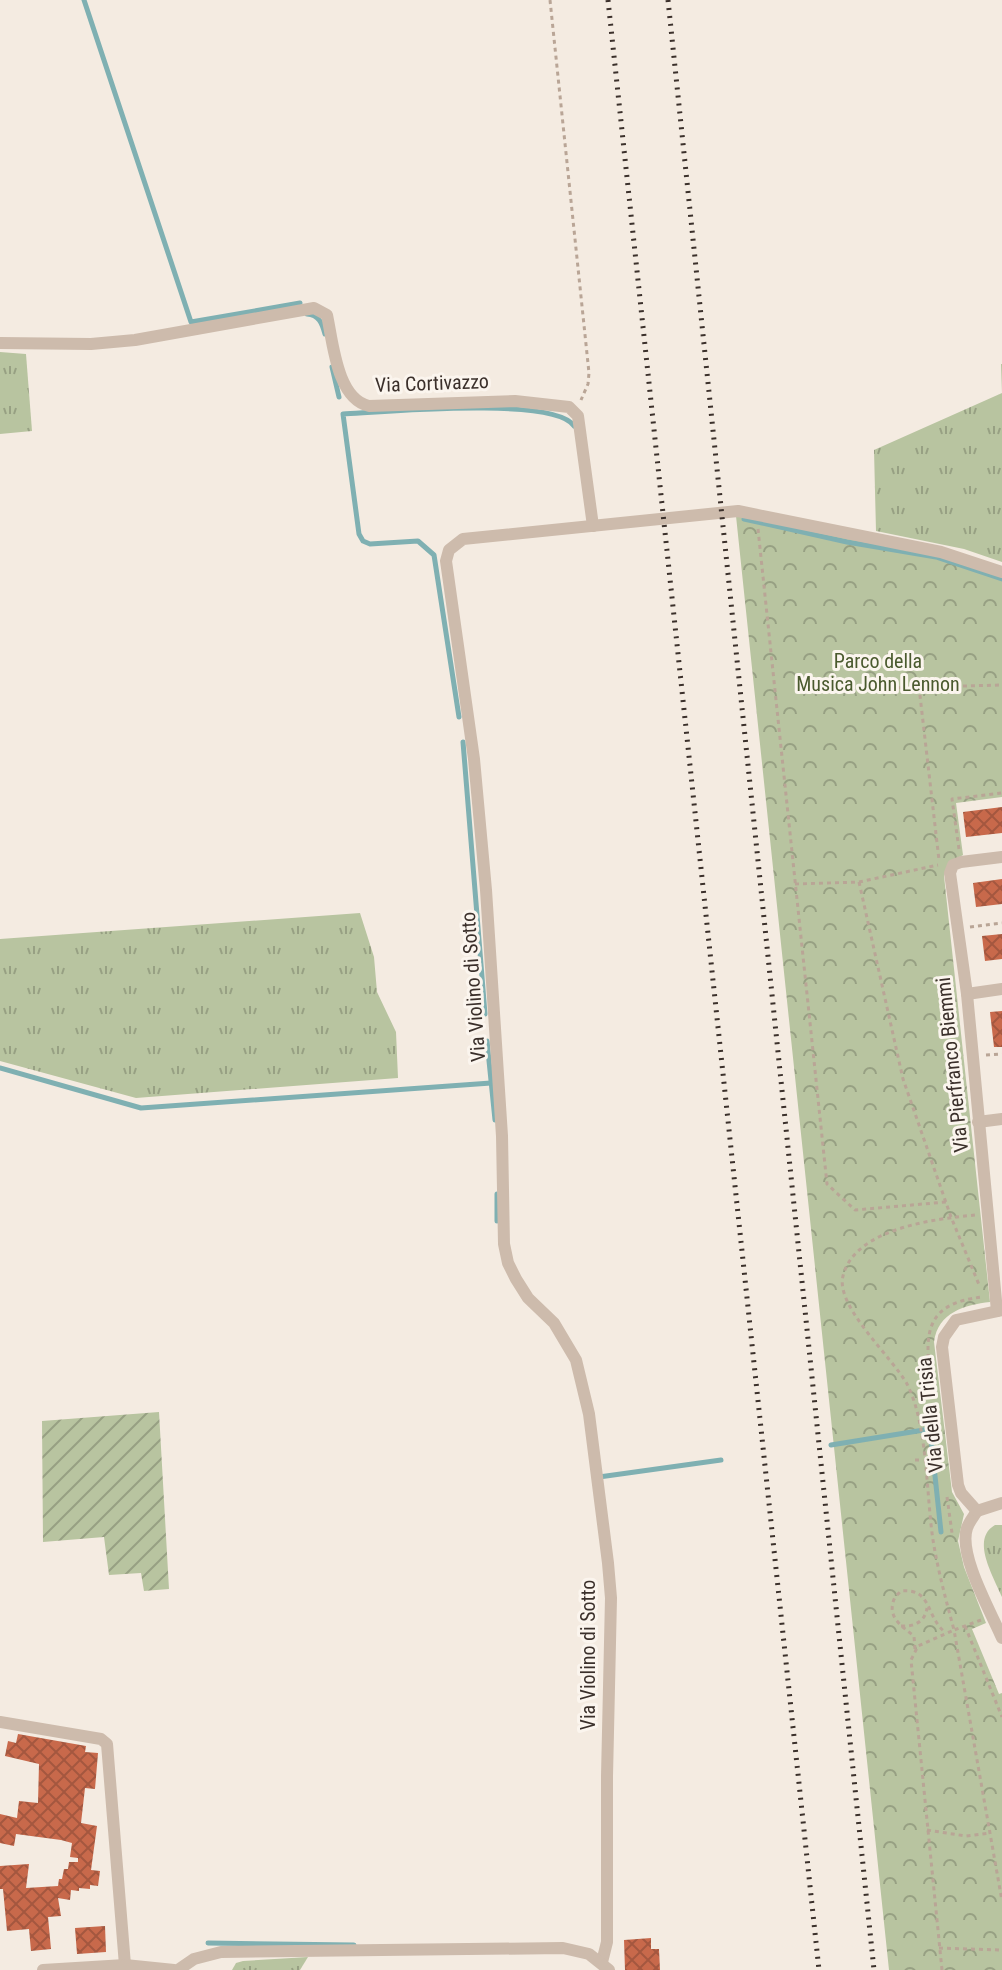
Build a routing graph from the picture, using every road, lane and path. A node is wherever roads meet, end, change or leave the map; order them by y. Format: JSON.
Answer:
{"nodes":[{"id":1,"x":550,"y":0,"type":"edge"},
{"id":2,"x":0,"y":343,"type":"edge"},
{"id":3,"x":575,"y":410,"type":"junction"},
{"id":4,"x":593,"y":526,"type":"junction"},
{"id":5,"x":759,"y":534,"type":"dead end"},
{"id":6,"x":1002,"y":572,"type":"edge"},
{"id":7,"x":1002,"y":685,"type":"edge"},
{"id":8,"x":919,"y":687,"type":"junction"},
{"id":9,"x":811,"y":690,"type":"dead end"},
{"id":10,"x":1002,"y":793,"type":"edge"},
{"id":11,"x":1002,"y":857,"type":"edge"},
{"id":12,"x":961,"y":862,"type":"junction"},
{"id":13,"x":859,"y":882,"type":"junction"},
{"id":14,"x":795,"y":884,"type":"junction"},
{"id":15,"x":1002,"y":923,"type":"edge"},
{"id":16,"x":957,"y":928,"type":"junction"},
{"id":17,"x":1002,"y":989,"type":"edge"},
{"id":18,"x":967,"y":994,"type":"junction"},
{"id":19,"x":1002,"y":1119,"type":"edge"},
{"id":20,"x":978,"y":1122,"type":"junction"},
{"id":21,"x":946,"y":1202,"type":"junction"},
{"id":22,"x":987,"y":1214,"type":"junction"},
{"id":23,"x":951,"y":1217,"type":"junction"},
{"id":24,"x":999,"y":1311,"type":"edge"},
{"id":25,"x":931,"y":1381,"type":"dead end"},
{"id":26,"x":915,"y":1460,"type":"dead end"},
{"id":27,"x":923,"y":1460,"type":"junction"},
{"id":28,"x":945,"y":1484,"type":"dead end"},
{"id":29,"x":1002,"y":1503,"type":"edge"},
{"id":30,"x":977,"y":1511,"type":"junction"},
{"id":31,"x":954,"y":1543,"type":"dead end"},
{"id":32,"x":927,"y":1606,"type":"junction"},
{"id":33,"x":993,"y":1615,"type":"junction"},
{"id":34,"x":901,"y":1626,"type":"junction"},
{"id":35,"x":965,"y":1626,"type":"junction"},
{"id":36,"x":954,"y":1630,"type":"junction"},
{"id":37,"x":946,"y":1633,"type":"junction"},
{"id":38,"x":1002,"y":1638,"type":"edge"},
{"id":39,"x":915,"y":1649,"type":"junction"},
{"id":40,"x":1002,"y":1717,"type":"edge"},
{"id":41,"x":0,"y":1722,"type":"edge"},
{"id":42,"x":927,"y":1830,"type":"junction"},
{"id":43,"x":990,"y":1833,"type":"junction"},
{"id":44,"x":1002,"y":1901,"type":"edge"},
{"id":45,"x":939,"y":1948,"type":"junction"},
{"id":46,"x":1002,"y":1950,"type":"edge"},
{"id":47,"x":125,"y":1965,"type":"junction"},
{"id":48,"x":606,"y":1966,"type":"edge"},
{"id":49,"x":43,"y":1970,"type":"edge"},
{"id":50,"x":176,"y":1970,"type":"edge"},
{"id":51,"x":942,"y":1970,"type":"edge"}],
"edges":[{"from":1,"to":3,"type":"path"},
{"from":2,"to":3,"type":"street","name":"Via Cortivazzo"},
{"from":3,"to":4,"type":"street"},
{"from":4,"to":6,"type":"street","name":"Via Violino di Sotto"},
{"from":4,"to":48,"type":"street","name":"Via Violino di Sotto"},
{"from":5,"to":14,"type":"path"},
{"from":7,"to":8,"type":"path"},
{"from":8,"to":9,"type":"path"},
{"from":8,"to":13,"type":"path"},
{"from":10,"to":12,"type":"path"},
{"from":11,"to":12,"type":"street"},
{"from":12,"to":16,"type":"street","name":"Via Pierfranco Biemmi"},
{"from":13,"to":14,"type":"path"},
{"from":13,"to":21,"type":"path"},
{"from":14,"to":21,"type":"path"},
{"from":15,"to":16,"type":"path"},
{"from":16,"to":18,"type":"street","name":"Via Pierfranco Biemmi"},
{"from":17,"to":18,"type":"street"},
{"from":18,"to":20,"type":"street","name":"Via Pierfranco Biemmi"},
{"from":19,"to":20,"type":"street"},
{"from":20,"to":22,"type":"street","name":"Via Pierfranco Biemmi"},
{"from":21,"to":23,"type":"path"},
{"from":22,"to":23,"type":"path"},
{"from":22,"to":24,"type":"street","name":"Via Pierfranco Biemmi"},
{"from":23,"to":25,"type":"path"},
{"from":23,"to":27,"type":"path"},
{"from":24,"to":30,"type":"street","name":"Via della Trisia"},
{"from":26,"to":27,"type":"path"},
{"from":27,"to":36,"type":"path"},
{"from":28,"to":31,"type":"path"},
{"from":29,"to":30,"type":"street"},
{"from":30,"to":33,"type":"street"},
{"from":32,"to":34,"type":"path"},
{"from":32,"to":34,"type":"path"},
{"from":32,"to":37,"type":"path"},
{"from":33,"to":35,"type":"path"},
{"from":33,"to":38,"type":"street"},
{"from":34,"to":39,"type":"path"},
{"from":35,"to":36,"type":"path"},
{"from":35,"to":40,"type":"path"},
{"from":36,"to":37,"type":"path"},
{"from":36,"to":43,"type":"path"},
{"from":37,"to":39,"type":"path"},
{"from":39,"to":42,"type":"path"},
{"from":41,"to":47,"type":"street"},
{"from":42,"to":43,"type":"path"},
{"from":42,"to":45,"type":"path"},
{"from":43,"to":44,"type":"path"},
{"from":45,"to":46,"type":"path"},
{"from":45,"to":51,"type":"path"},
{"from":47,"to":49,"type":"street"},
{"from":47,"to":50,"type":"street"},
{"from":48,"to":50,"type":"street","name":"Via Violino di Sotto"}]}
